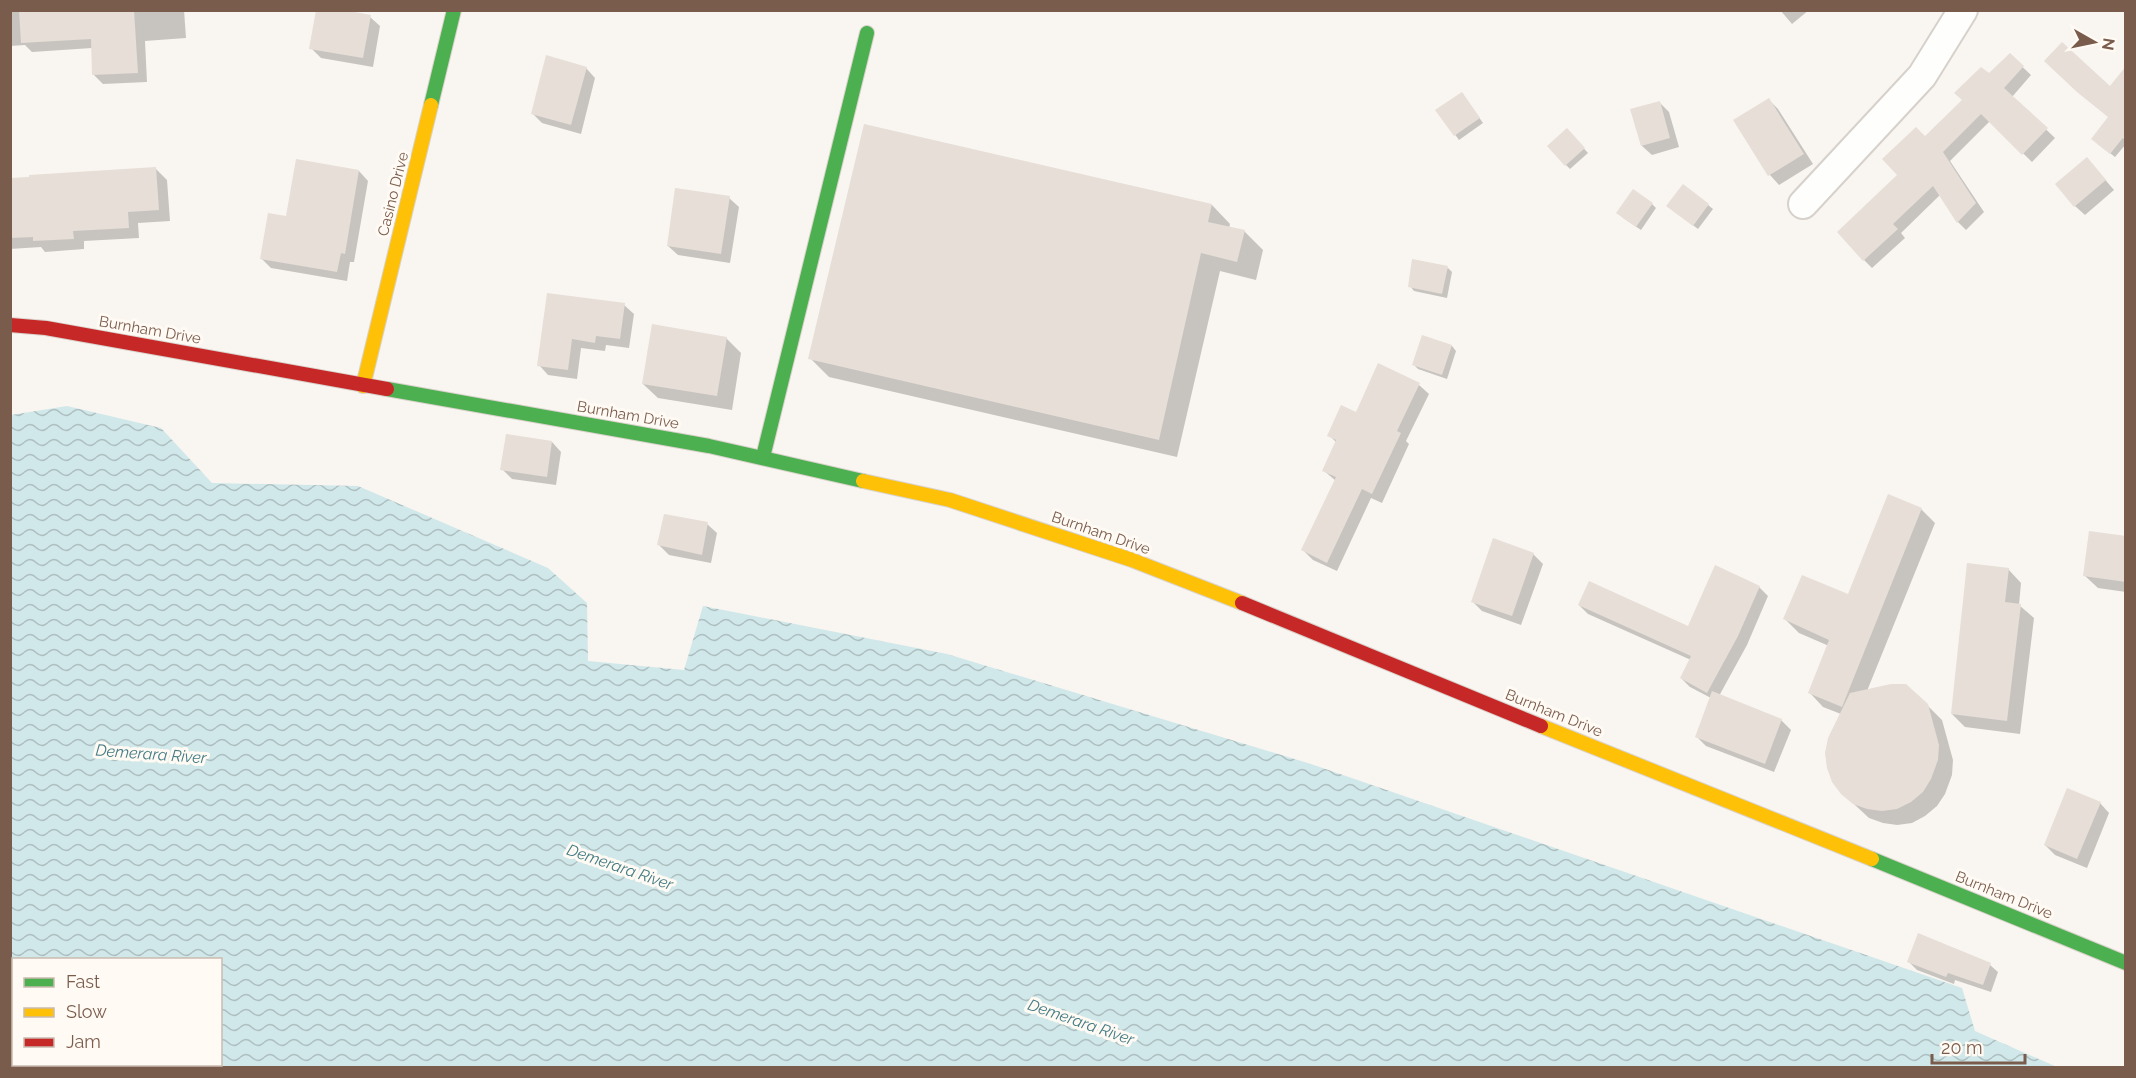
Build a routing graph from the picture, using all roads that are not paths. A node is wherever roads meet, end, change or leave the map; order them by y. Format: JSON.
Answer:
{"nodes":[{"id":1,"x":454,"y":10,"type":"edge"},
{"id":2,"x":1955,"y":14,"type":"edge"},
{"id":3,"x":867,"y":33,"type":"dead end"},
{"id":4,"x":1803,"y":204,"type":"dead end"},
{"id":5,"x":10,"y":325,"type":"edge"},
{"id":6,"x":363,"y":386,"type":"junction"},
{"id":7,"x":763,"y":457,"type":"junction"},
{"id":8,"x":2126,"y":963,"type":"edge"}],
"edges":[{"from":1,"to":6,"type":"street","name":"Casino Drive"},
{"from":2,"to":4,"type":"street"},
{"from":3,"to":7,"type":"street"},
{"from":5,"to":6,"type":"street","name":"Burnham Drive"},
{"from":6,"to":7,"type":"street","name":"Burnham Drive"},
{"from":7,"to":8,"type":"street","name":"Burnham Drive"}]}
